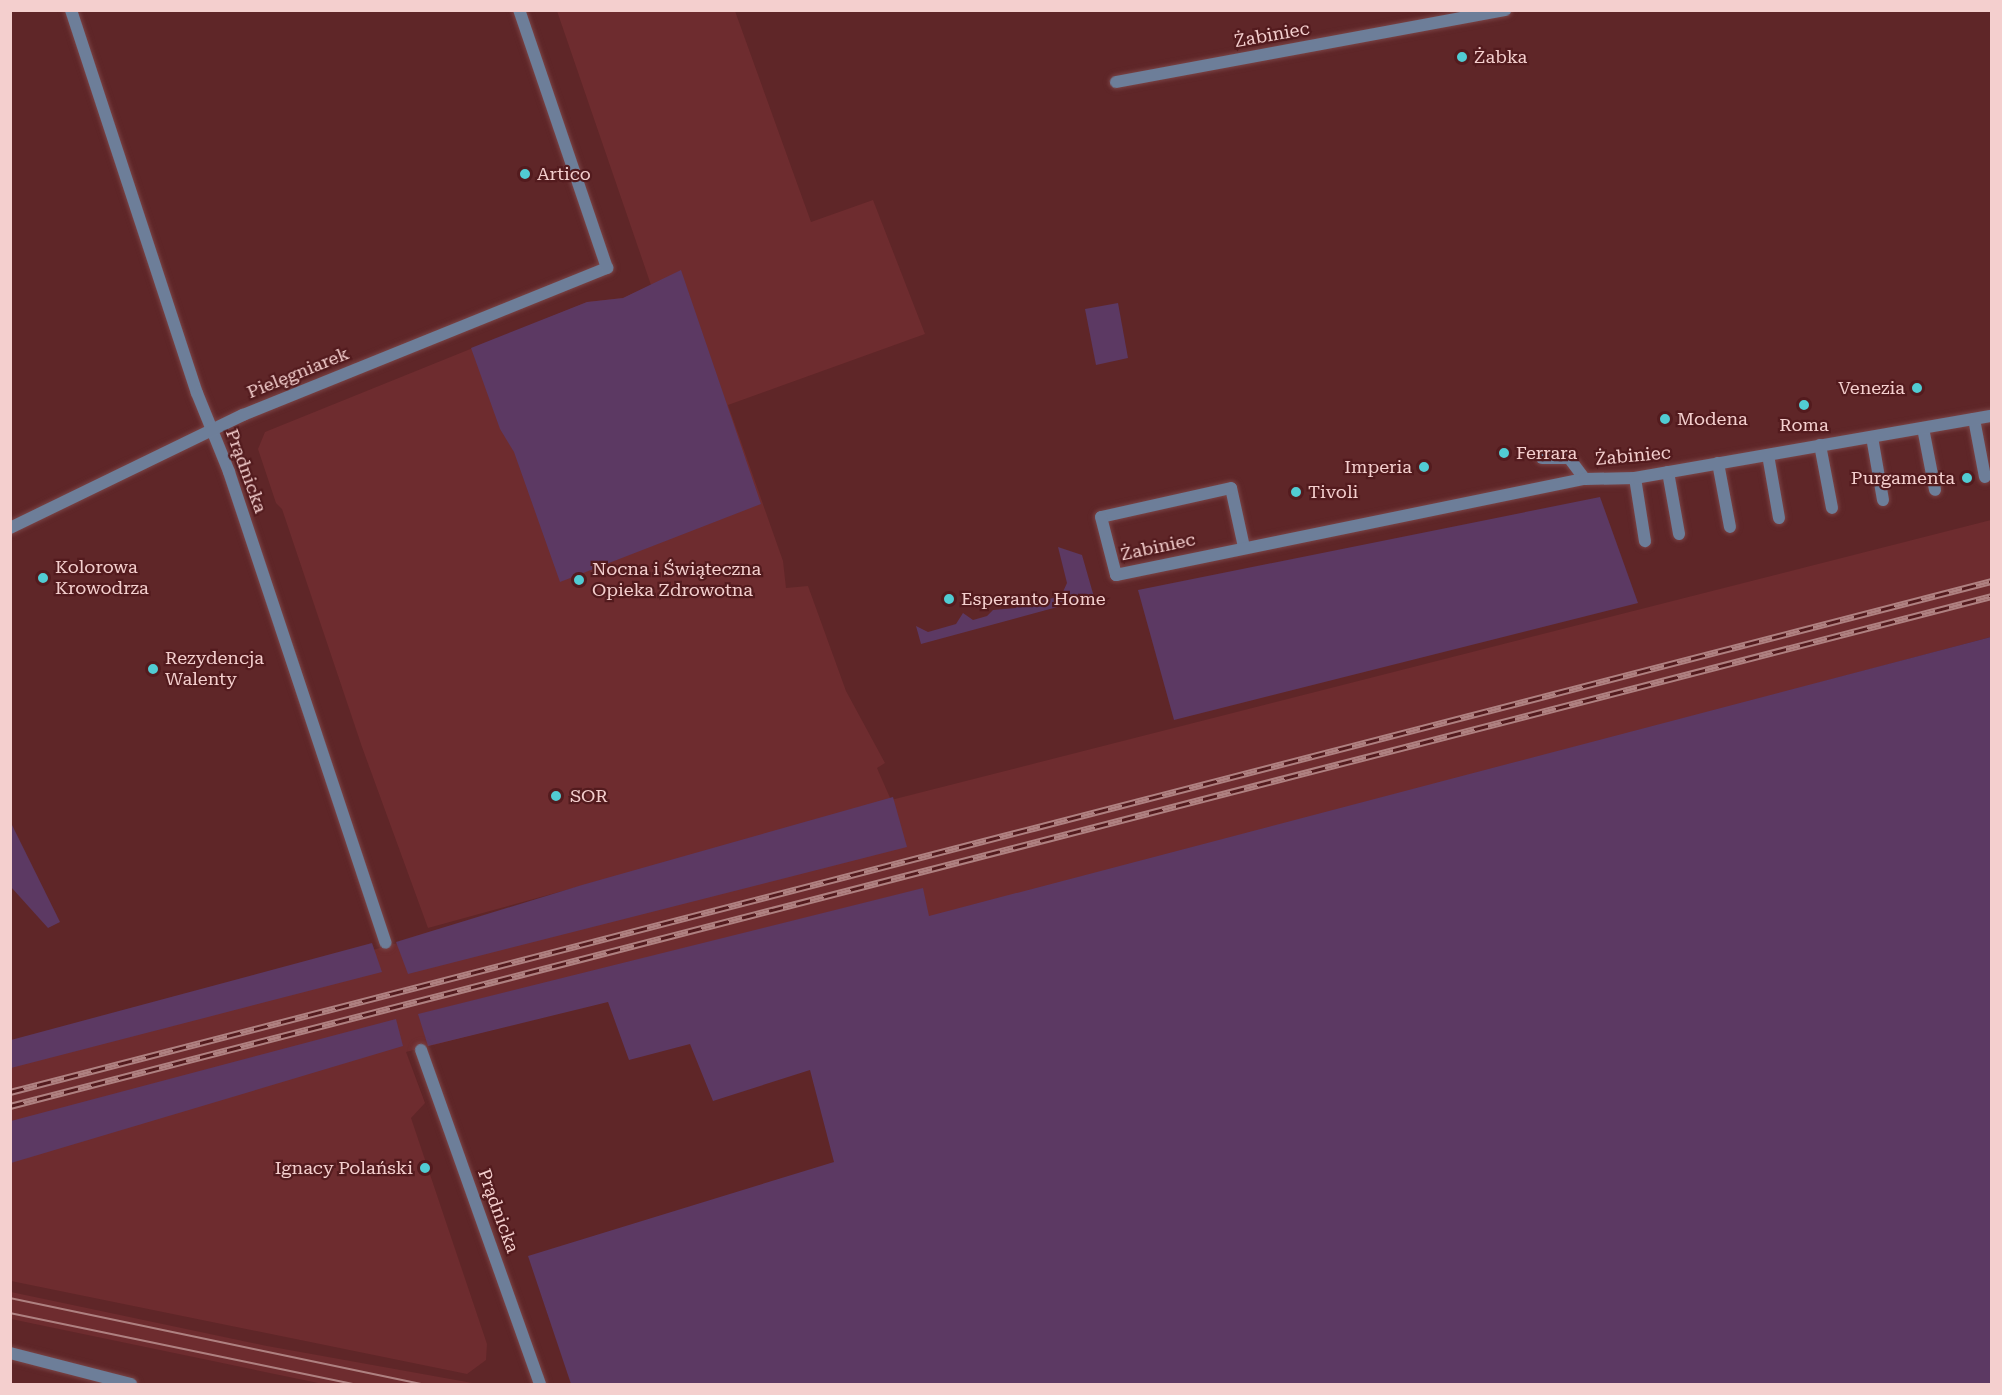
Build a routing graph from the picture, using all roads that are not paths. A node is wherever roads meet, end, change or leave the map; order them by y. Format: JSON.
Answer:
{"nodes":[{"id":1,"x":71,"y":10,"type":"edge"},
{"id":2,"x":519,"y":10,"type":"edge"},
{"id":3,"x":1505,"y":10,"type":"edge"},
{"id":4,"x":1116,"y":82,"type":"dead end"},
{"id":5,"x":1992,"y":416,"type":"edge"},
{"id":6,"x":1974,"y":419,"type":"junction"},
{"id":7,"x":1923,"y":428,"type":"junction"},
{"id":8,"x":212,"y":429,"type":"junction"},
{"id":9,"x":1872,"y":437,"type":"junction"},
{"id":10,"x":1820,"y":446,"type":"junction"},
{"id":11,"x":1768,"y":454,"type":"junction"},
{"id":12,"x":1542,"y":458,"type":"dead end"},
{"id":13,"x":1718,"y":463,"type":"junction"},
{"id":14,"x":1668,"y":472,"type":"junction"},
{"id":15,"x":1985,"y":477,"type":"dead end"},
{"id":16,"x":1635,"y":478,"type":"junction"},
{"id":17,"x":1586,"y":479,"type":"junction"},
{"id":18,"x":1935,"y":490,"type":"dead end"},
{"id":19,"x":1883,"y":500,"type":"dead end"},
{"id":20,"x":1832,"y":508,"type":"dead end"},
{"id":21,"x":1779,"y":518,"type":"dead end"},
{"id":22,"x":1730,"y":527,"type":"dead end"},
{"id":23,"x":10,"y":528,"type":"edge"},
{"id":24,"x":1679,"y":534,"type":"dead end"},
{"id":25,"x":1645,"y":542,"type":"dead end"},
{"id":26,"x":1244,"y":547,"type":"junction"},
{"id":27,"x":386,"y":944,"type":"dead end"},
{"id":28,"x":421,"y":1050,"type":"dead end"},
{"id":29,"x":10,"y":1353,"type":"edge"},
{"id":30,"x":131,"y":1384,"type":"edge"},
{"id":31,"x":540,"y":1384,"type":"edge"}],
"edges":[{"from":1,"to":8,"type":"street","name":"Prądnicka"},
{"from":2,"to":8,"type":"street","name":"Pielęgniarek"},
{"from":3,"to":4,"type":"street","name":"Żabiniec"},
{"from":5,"to":6,"type":"street","name":"Żabiniec"},
{"from":6,"to":7,"type":"street","name":"Żabiniec"},
{"from":6,"to":15,"type":"street"},
{"from":7,"to":9,"type":"street","name":"Żabiniec"},
{"from":7,"to":18,"type":"street"},
{"from":8,"to":23,"type":"street","name":"Pielęgniarek"},
{"from":8,"to":27,"type":"street","name":"Prądnicka"},
{"from":9,"to":10,"type":"street","name":"Żabiniec"},
{"from":9,"to":19,"type":"street"},
{"from":10,"to":11,"type":"street","name":"Żabiniec"},
{"from":10,"to":20,"type":"street"},
{"from":11,"to":13,"type":"street","name":"Żabiniec"},
{"from":11,"to":21,"type":"street"},
{"from":12,"to":17,"type":"street"},
{"from":13,"to":14,"type":"street","name":"Żabiniec"},
{"from":13,"to":22,"type":"street"},
{"from":14,"to":16,"type":"street","name":"Żabiniec"},
{"from":14,"to":24,"type":"street"},
{"from":16,"to":17,"type":"street","name":"Żabiniec"},
{"from":16,"to":25,"type":"street"},
{"from":17,"to":26,"type":"street","name":"Żabiniec"},
{"from":26,"to":26,"type":"street","name":"Żabiniec"},
{"from":28,"to":31,"type":"street","name":"Prądnicka"},
{"from":29,"to":30,"type":"street"}]}
